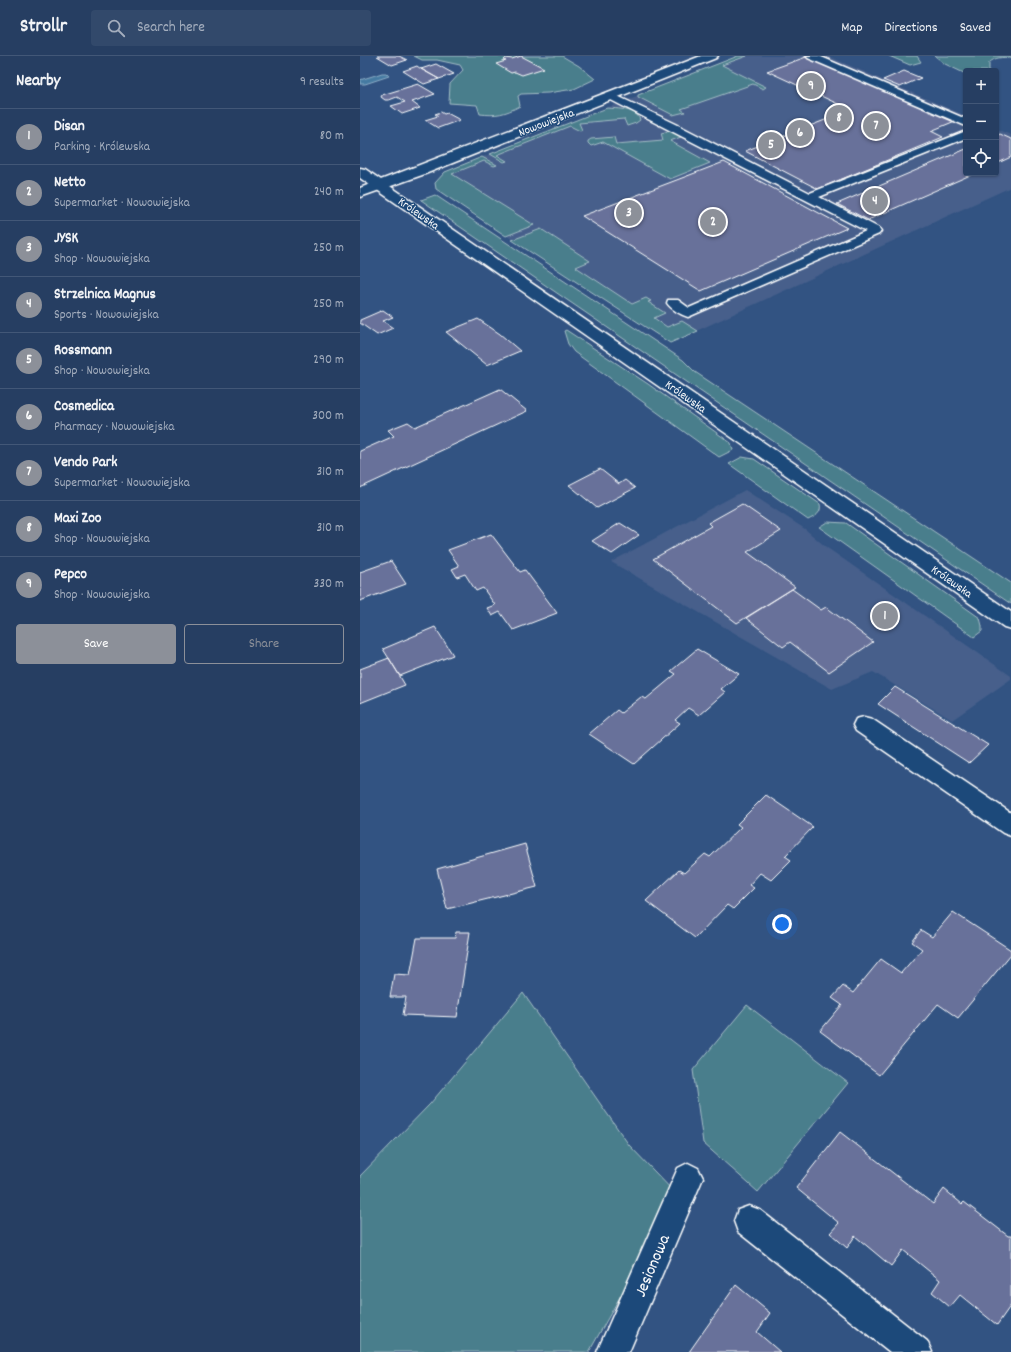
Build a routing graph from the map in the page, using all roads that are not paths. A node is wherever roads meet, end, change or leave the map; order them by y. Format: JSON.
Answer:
{"nodes":[{"id":1,"x":712,"y":56,"type":"edge"},
{"id":2,"x":811,"y":56,"type":"edge"},
{"id":3,"x":611,"y":96,"type":"junction"},
{"id":4,"x":963,"y":122,"type":"edge"},
{"id":5,"x":963,"y":135,"type":"edge"},
{"id":6,"x":360,"y":172,"type":"edge"},
{"id":7,"x":379,"y":185,"type":"junction"},
{"id":8,"x":360,"y":193,"type":"edge"},
{"id":9,"x":810,"y":197,"type":"junction"},
{"id":10,"x":673,"y":303,"type":"dead end"},
{"id":11,"x":1011,"y":622,"type":"edge"},
{"id":12,"x":864,"y":725,"type":"dead end"},
{"id":13,"x":1011,"y":826,"type":"edge"},
{"id":14,"x":688,"y":1178,"type":"dead end"},
{"id":15,"x":748,"y":1221,"type":"dead end"},
{"id":16,"x":614,"y":1352,"type":"edge"},
{"id":17,"x":916,"y":1352,"type":"edge"}],
"edges":[{"from":1,"to":3,"type":"main road","name":"Nowowiejska"},
{"from":2,"to":4,"type":"lane"},
{"from":3,"to":7,"type":"main road","name":"Nowowiejska"},
{"from":3,"to":9,"type":"lane"},
{"from":5,"to":9,"type":"lane"},
{"from":6,"to":7,"type":"main road","name":"Królewska"},
{"from":7,"to":8,"type":"main road","name":"Nowowiejska"},
{"from":7,"to":11,"type":"main road","name":"Królewska"},
{"from":9,"to":10,"type":"lane"},
{"from":12,"to":13,"type":"main road"},
{"from":14,"to":16,"type":"main road","name":"Jesionowa"},
{"from":15,"to":17,"type":"main road"}]}
